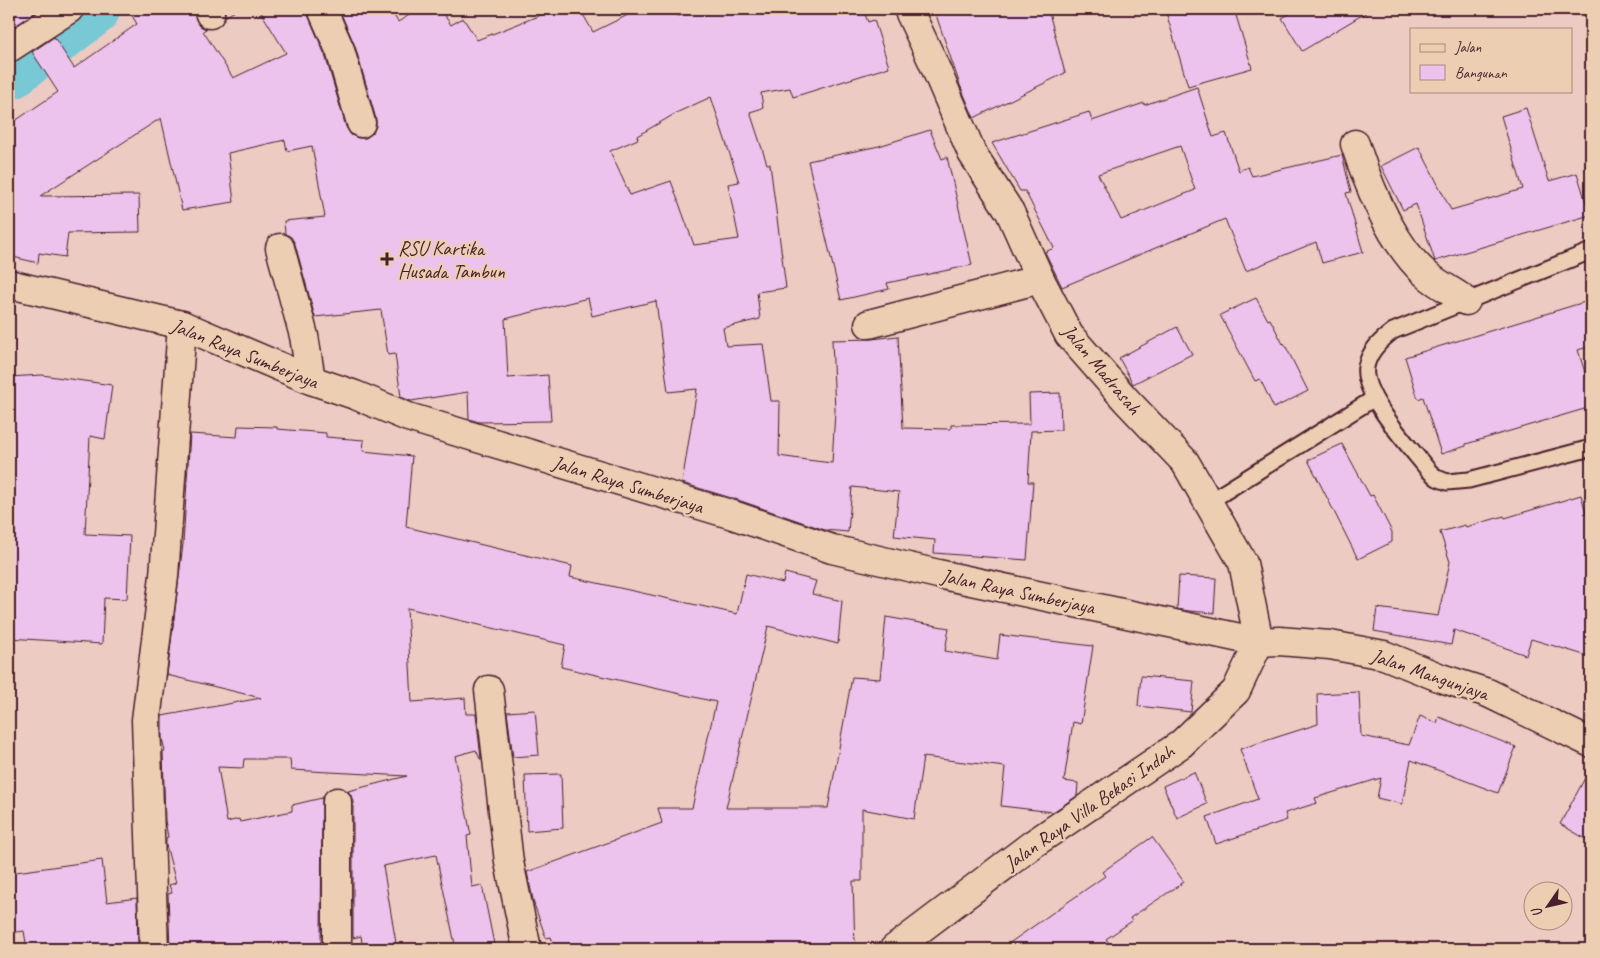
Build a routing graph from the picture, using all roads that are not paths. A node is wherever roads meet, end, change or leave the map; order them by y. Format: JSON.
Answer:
{"nodes":[{"id":1,"x":69,"y":9,"type":"edge"},
{"id":2,"x":322,"y":9,"type":"edge"},
{"id":3,"x":908,"y":9,"type":"edge"},
{"id":4,"x":9,"y":48,"type":"edge"},
{"id":5,"x":361,"y":123,"type":"dead end"},
{"id":6,"x":1354,"y":144,"type":"dead end"},
{"id":7,"x":280,"y":248,"type":"dead end"},
{"id":8,"x":1591,"y":251,"type":"edge"},
{"id":9,"x":1040,"y":279,"type":"junction"},
{"id":10,"x":9,"y":284,"type":"edge"},
{"id":11,"x":1466,"y":301,"type":"junction"},
{"id":12,"x":869,"y":324,"type":"dead end"},
{"id":13,"x":182,"y":325,"type":"junction"},
{"id":14,"x":311,"y":380,"type":"junction"},
{"id":15,"x":1373,"y":399,"type":"junction"},
{"id":16,"x":1591,"y":448,"type":"edge"},
{"id":17,"x":1207,"y":503,"type":"junction"},
{"id":18,"x":1259,"y":642,"type":"junction"},
{"id":19,"x":489,"y":690,"type":"dead end"},
{"id":20,"x":1591,"y":743,"type":"edge"},
{"id":21,"x":337,"y":802,"type":"dead end"},
{"id":22,"x":332,"y":948,"type":"edge"},
{"id":23,"x":154,"y":949,"type":"edge"},
{"id":24,"x":527,"y":949,"type":"edge"},
{"id":25,"x":894,"y":949,"type":"edge"}],
"edges":[{"from":1,"to":4,"type":"street"},
{"from":2,"to":5,"type":"street"},
{"from":3,"to":9,"type":"street","name":"Jalan Madrasah"},
{"from":6,"to":11,"type":"street"},
{"from":7,"to":14,"type":"street"},
{"from":8,"to":11,"type":"lane"},
{"from":9,"to":12,"type":"street"},
{"from":9,"to":17,"type":"street","name":"Jalan Madrasah"},
{"from":10,"to":13,"type":"street","name":"Jalan Raya Sumberjaya"},
{"from":11,"to":15,"type":"lane"},
{"from":13,"to":14,"type":"street","name":"Jalan Raya Sumberjaya"},
{"from":13,"to":23,"type":"street"},
{"from":14,"to":18,"type":"street","name":"Jalan Raya Sumberjaya"},
{"from":15,"to":16,"type":"lane"},
{"from":15,"to":17,"type":"lane"},
{"from":17,"to":18,"type":"street","name":"Jalan Madrasah"},
{"from":18,"to":20,"type":"street","name":"Jalan Mangunjaya"},
{"from":18,"to":25,"type":"street","name":"Jalan Raya Villa Bekasi Indah"},
{"from":19,"to":24,"type":"street"},
{"from":21,"to":22,"type":"street"}]}
